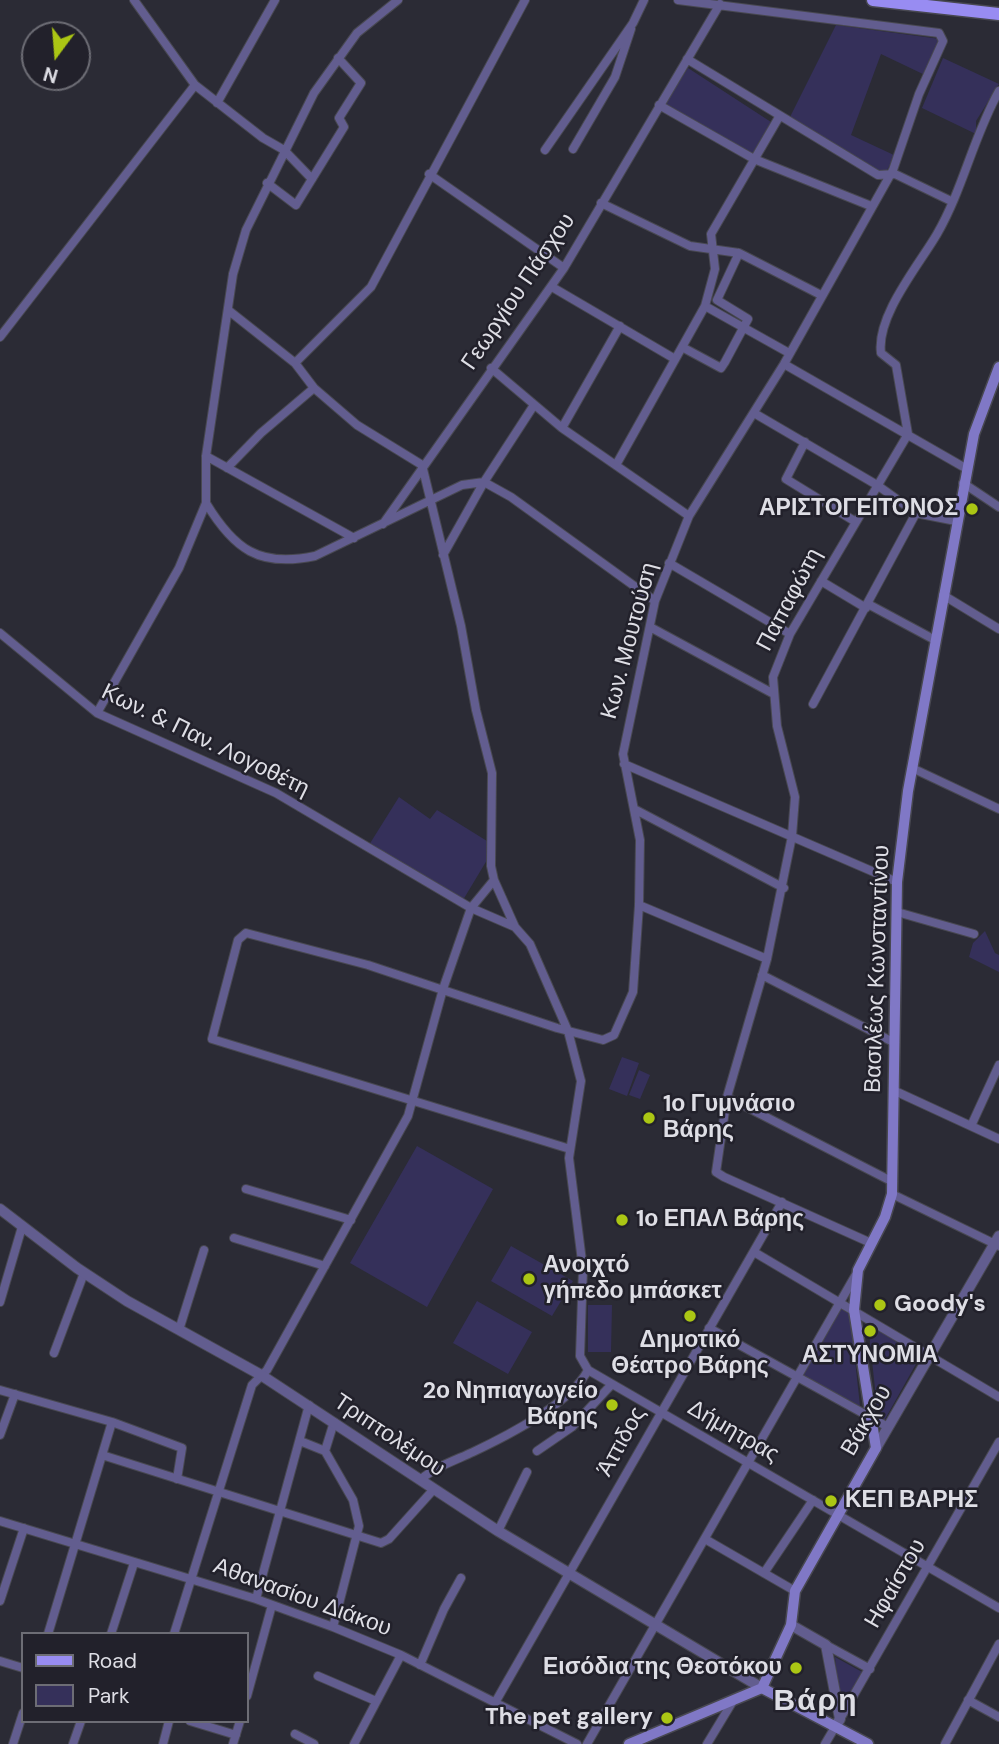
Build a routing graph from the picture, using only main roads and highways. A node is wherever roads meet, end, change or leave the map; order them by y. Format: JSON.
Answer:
{"nodes":[{"id":1,"x":873,"y":0,"type":"edge"},
{"id":2,"x":999,"y":15,"type":"edge"},
{"id":3,"x":999,"y":367,"type":"edge"},
{"id":4,"x":876,"y":1448,"type":"joint"},
{"id":5,"x":762,"y":1688,"type":"junction"},
{"id":6,"x":629,"y":1744,"type":"edge"},
{"id":7,"x":868,"y":1744,"type":"edge"}],
"edges":[{"from":1,"to":2,"type":"main road"},
{"from":3,"to":4,"type":"main road","name":"Βασιλέως Κωνσταντίνου"},
{"from":4,"to":5,"type":"main road","name":"Βάκχου"},
{"from":5,"to":6,"type":"main road"},
{"from":5,"to":7,"type":"main road"}]}
